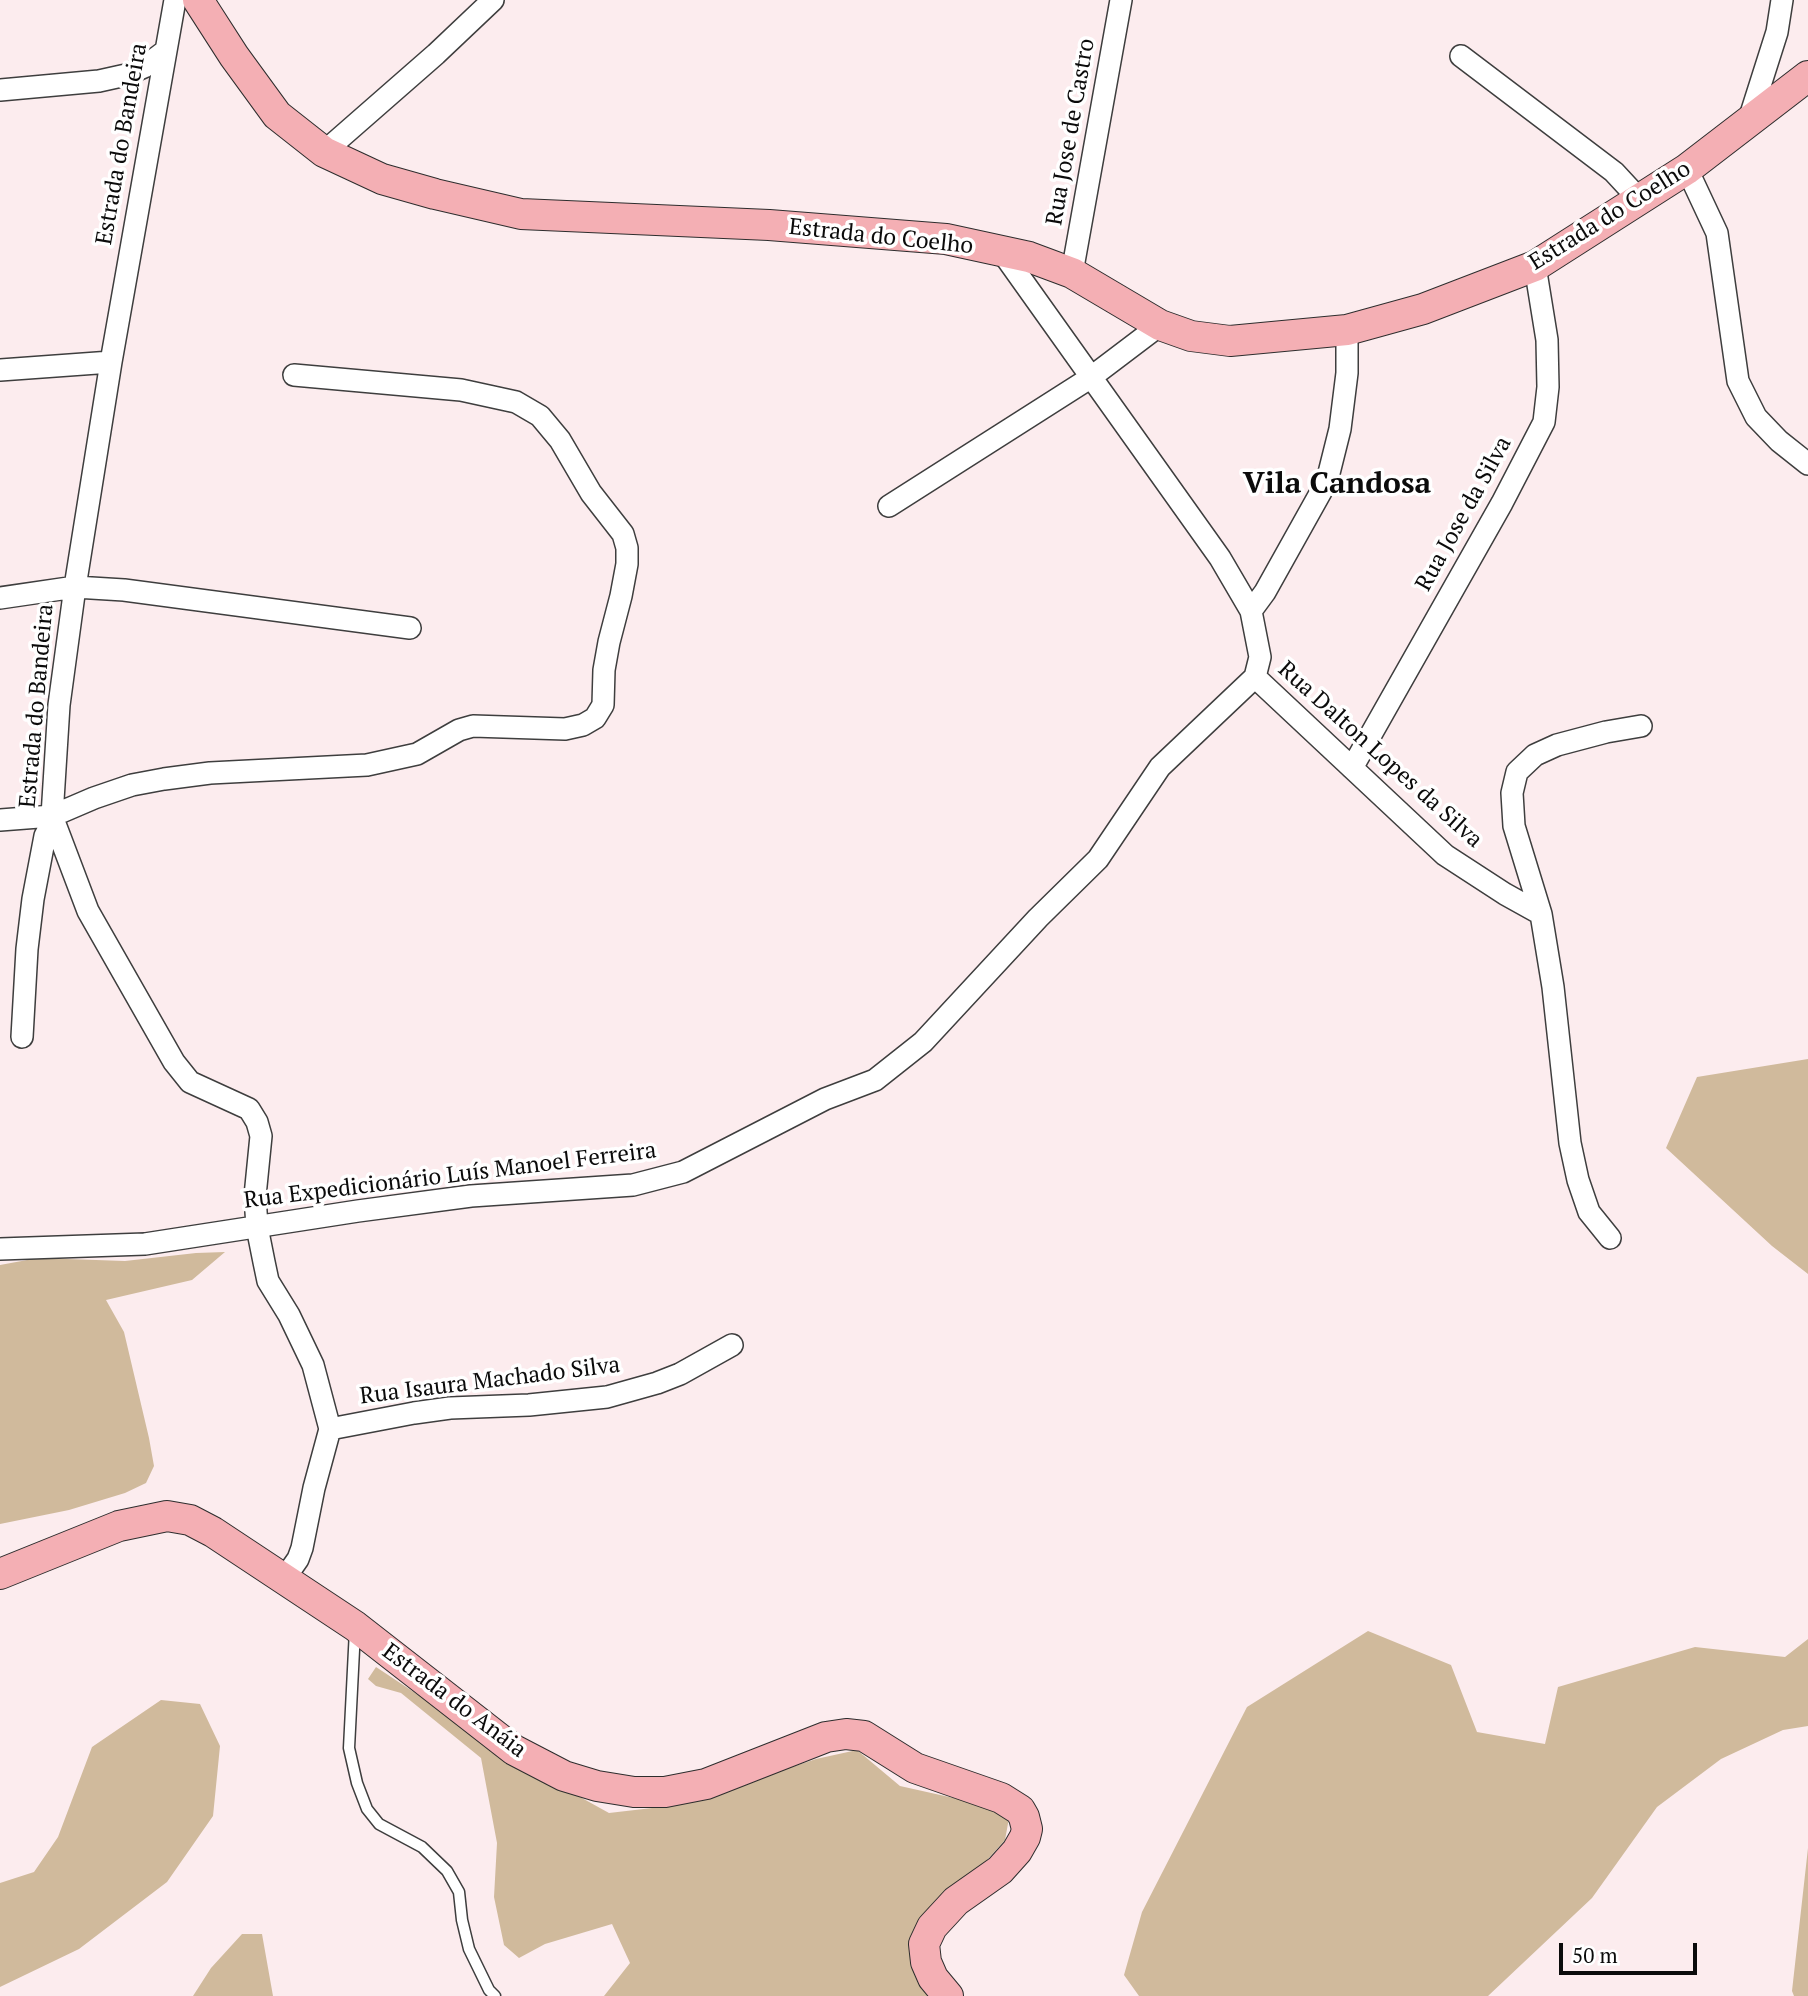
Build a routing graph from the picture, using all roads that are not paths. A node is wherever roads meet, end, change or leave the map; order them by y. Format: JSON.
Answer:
{"nodes":[{"id":1,"x":175,"y":0,"type":"edge"},
{"id":2,"x":198,"y":0,"type":"edge"},
{"id":3,"x":493,"y":0,"type":"edge"},
{"id":4,"x":1121,"y":0,"type":"edge"},
{"id":5,"x":1782,"y":0,"type":"edge"},
{"id":6,"x":164,"y":52,"type":"junction"},
{"id":7,"x":1461,"y":56,"type":"dead end"},
{"id":8,"x":1808,"y":76,"type":"edge"},
{"id":9,"x":0,"y":90,"type":"edge"},
{"id":10,"x":1749,"y":120,"type":"junction"},
{"id":11,"x":324,"y":152,"type":"junction"},
{"id":12,"x":1687,"y":169,"type":"junction"},
{"id":13,"x":1639,"y":200,"type":"junction"},
{"id":14,"x":1002,"y":252,"type":"junction"},
{"id":15,"x":1535,"y":267,"type":"junction"},
{"id":16,"x":1072,"y":273,"type":"junction"},
{"id":17,"x":1160,"y":325,"type":"junction"},
{"id":18,"x":1348,"y":330,"type":"junction"},
{"id":19,"x":111,"y":362,"type":"junction"},
{"id":20,"x":0,"y":370,"type":"edge"},
{"id":21,"x":294,"y":376,"type":"dead end"},
{"id":22,"x":1090,"y":378,"type":"junction"},
{"id":23,"x":1808,"y":464,"type":"edge"},
{"id":24,"x":889,"y":506,"type":"dead end"},
{"id":25,"x":75,"y":587,"type":"junction"},
{"id":26,"x":0,"y":598,"type":"edge"},
{"id":27,"x":1251,"y":611,"type":"junction"},
{"id":28,"x":410,"y":628,"type":"dead end"},
{"id":29,"x":1255,"y":677,"type":"junction"},
{"id":30,"x":1640,"y":726,"type":"dead end"},
{"id":31,"x":1352,"y":768,"type":"junction"},
{"id":32,"x":52,"y":818,"type":"junction"},
{"id":33,"x":0,"y":820,"type":"edge"},
{"id":34,"x":1542,"y":914,"type":"junction"},
{"id":35,"x":22,"y":1037,"type":"dead end"},
{"id":36,"x":257,"y":1227,"type":"junction"},
{"id":37,"x":1610,"y":1238,"type":"dead end"},
{"id":38,"x":0,"y":1248,"type":"edge"},
{"id":39,"x":732,"y":1345,"type":"dead end"},
{"id":40,"x":330,"y":1429,"type":"junction"},
{"id":41,"x":0,"y":1574,"type":"edge"},
{"id":42,"x":284,"y":1579,"type":"junction"},
{"id":43,"x":355,"y":1626,"type":"junction"},
{"id":44,"x":495,"y":1996,"type":"edge"},
{"id":45,"x":948,"y":1996,"type":"edge"}],
"edges":[{"from":1,"to":6,"type":"street","name":"Estrada do Bandeira"},
{"from":2,"to":11,"type":"street","name":"Estrada do Coelho"},
{"from":3,"to":11,"type":"street"},
{"from":4,"to":16,"type":"street","name":"Rua Jose de Castro"},
{"from":5,"to":10,"type":"street"},
{"from":6,"to":9,"type":"street"},
{"from":6,"to":19,"type":"street","name":"Estrada do Bandeira"},
{"from":7,"to":13,"type":"street"},
{"from":8,"to":10,"type":"street","name":"Estrada do Coelho"},
{"from":10,"to":12,"type":"street","name":"Estrada do Coelho"},
{"from":11,"to":14,"type":"street","name":"Estrada do Coelho"},
{"from":12,"to":13,"type":"street","name":"Estrada do Coelho"},
{"from":12,"to":23,"type":"street"},
{"from":13,"to":15,"type":"street","name":"Estrada do Coelho"},
{"from":14,"to":16,"type":"street","name":"Estrada do Coelho"},
{"from":14,"to":22,"type":"street"},
{"from":15,"to":18,"type":"street","name":"Estrada do Coelho"},
{"from":15,"to":31,"type":"street","name":"Rua Jose da Silva"},
{"from":16,"to":17,"type":"street","name":"Estrada do Coelho"},
{"from":17,"to":18,"type":"street","name":"Estrada do Coelho"},
{"from":17,"to":22,"type":"street"},
{"from":18,"to":27,"type":"street"},
{"from":19,"to":20,"type":"street"},
{"from":19,"to":25,"type":"street","name":"Estrada do Bandeira"},
{"from":21,"to":32,"type":"street"},
{"from":22,"to":24,"type":"street"},
{"from":22,"to":27,"type":"street"},
{"from":25,"to":26,"type":"street"},
{"from":25,"to":28,"type":"street"},
{"from":25,"to":32,"type":"street","name":"Estrada do Bandeira"},
{"from":27,"to":29,"type":"street"},
{"from":29,"to":31,"type":"street","name":"Rua Dalton Lopes da Silva"},
{"from":29,"to":36,"type":"street","name":"Rua Expedicionário Luís Manoel Ferreira"},
{"from":30,"to":34,"type":"street"},
{"from":31,"to":34,"type":"street","name":"Rua Dalton Lopes da Silva"},
{"from":32,"to":33,"type":"street"},
{"from":32,"to":35,"type":"street"},
{"from":32,"to":36,"type":"street","name":"Estrada do Bandeira"},
{"from":34,"to":37,"type":"street"},
{"from":36,"to":38,"type":"street","name":"Rua Expedicionário Luís Manoel Ferreira"},
{"from":36,"to":40,"type":"street","name":"Estrada do Bandeira"},
{"from":39,"to":40,"type":"street","name":"Rua Isaura Machado Silva"},
{"from":40,"to":42,"type":"street"},
{"from":41,"to":42,"type":"street","name":"Estrada do Anáia"},
{"from":42,"to":43,"type":"street","name":"Estrada do Anáia"},
{"from":43,"to":44,"type":"lane"},
{"from":43,"to":45,"type":"street","name":"Estrada do Anáia"}]}
